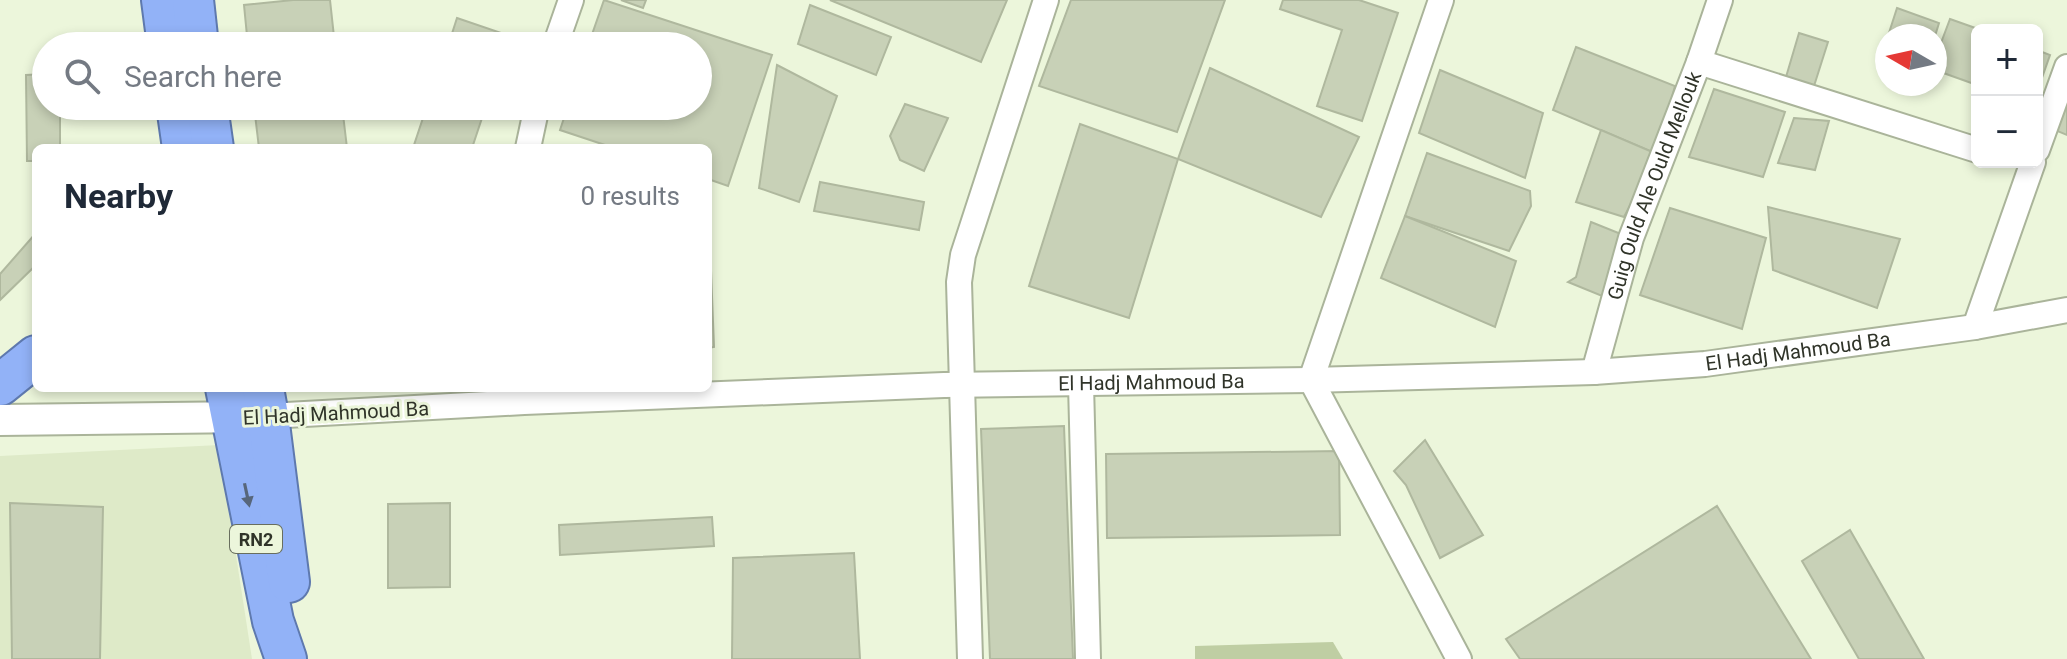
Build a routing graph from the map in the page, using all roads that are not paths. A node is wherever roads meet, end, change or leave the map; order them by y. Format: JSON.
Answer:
{"nodes":[{"id":1,"x":162,"y":0,"type":"edge"},
{"id":2,"x":193,"y":0,"type":"edge"},
{"id":3,"x":571,"y":0,"type":"edge"},
{"id":4,"x":1046,"y":0,"type":"edge"},
{"id":5,"x":1441,"y":0,"type":"edge"},
{"id":6,"x":1720,"y":0,"type":"edge"},
{"id":7,"x":166,"y":32,"type":"edge"},
{"id":8,"x":196,"y":32,"type":"edge"},
{"id":9,"x":560,"y":32,"type":"edge"},
{"id":10,"x":1699,"y":62,"type":"junction"},
{"id":11,"x":2067,"y":67,"type":"edge"},
{"id":12,"x":534,"y":120,"type":"edge"},
{"id":13,"x":2043,"y":126,"type":"edge"},
{"id":14,"x":529,"y":144,"type":"edge"},
{"id":15,"x":1971,"y":148,"type":"edge"},
{"id":16,"x":2026,"y":168,"type":"edge"},
{"id":17,"x":2067,"y":310,"type":"edge"},
{"id":18,"x":1975,"y":327,"type":"junction"},
{"id":19,"x":32,"y":359,"type":"edge"},
{"id":20,"x":1594,"y":372,"type":"junction"},
{"id":21,"x":1311,"y":380,"type":"junction"},
{"id":22,"x":1081,"y":384,"type":"junction"},
{"id":23,"x":0,"y":385,"type":"edge"},
{"id":24,"x":963,"y":385,"type":"junction"},
{"id":25,"x":712,"y":391,"type":"edge"},
{"id":26,"x":655,"y":392,"type":"edge"},
{"id":27,"x":523,"y":395,"type":"edge"},
{"id":28,"x":247,"y":403,"type":"edge"},
{"id":29,"x":0,"y":420,"type":"edge"},
{"id":30,"x":286,"y":659,"type":"edge"},
{"id":31,"x":297,"y":659,"type":"edge"},
{"id":32,"x":970,"y":659,"type":"edge"},
{"id":33,"x":1088,"y":659,"type":"edge"},
{"id":34,"x":1459,"y":659,"type":"edge"}],
"edges":[{"from":1,"to":7,"type":"highway"},
{"from":2,"to":8,"type":"highway"},
{"from":3,"to":9,"type":"street"},
{"from":4,"to":24,"type":"street"},
{"from":5,"to":21,"type":"street"},
{"from":6,"to":10,"type":"street","name":"Guig Ould Ale Ould Mellouk"},
{"from":10,"to":15,"type":"street"},
{"from":10,"to":20,"type":"street","name":"Guig Ould Ale Ould Mellouk"},
{"from":11,"to":13,"type":"street"},
{"from":12,"to":14,"type":"street"},
{"from":16,"to":18,"type":"street"},
{"from":17,"to":18,"type":"street","name":"El Hadj Mahmoud Ba"},
{"from":18,"to":20,"type":"street","name":"El Hadj Mahmoud Ba"},
{"from":19,"to":23,"type":"highway"},
{"from":20,"to":21,"type":"street","name":"El Hadj Mahmoud Ba"},
{"from":21,"to":22,"type":"street","name":"El Hadj Mahmoud Ba"},
{"from":21,"to":34,"type":"street"},
{"from":22,"to":24,"type":"street","name":"El Hadj Mahmoud Ba"},
{"from":22,"to":33,"type":"street"},
{"from":24,"to":25,"type":"street","name":"El Hadj Mahmoud Ba"},
{"from":24,"to":32,"type":"street"},
{"from":26,"to":27,"type":"street","name":"El Hadj Mahmoud Ba"},
{"from":27,"to":28,"type":"street","name":"El Hadj Mahmoud Ba"},
{"from":28,"to":29,"type":"street"},
{"from":28,"to":30,"type":"highway","number":"RN2","one_way":true},
{"from":28,"to":31,"type":"highway","number":"RN2"}]}
